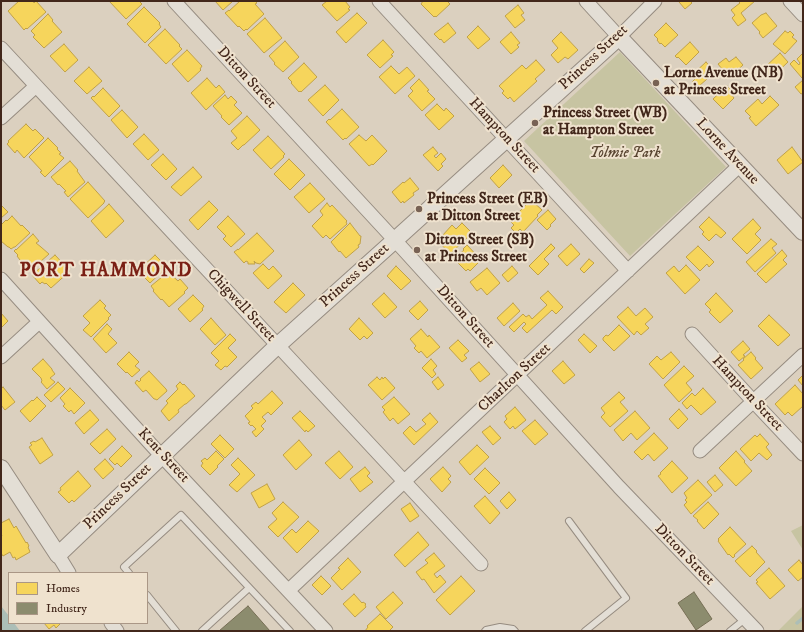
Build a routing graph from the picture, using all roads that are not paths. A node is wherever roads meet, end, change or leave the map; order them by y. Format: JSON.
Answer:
{"nodes":[{"id":1,"x":174,"y":1,"type":"edge"},
{"id":2,"x":379,"y":1,"type":"edge"},
{"id":3,"x":586,"y":1,"type":"edge"},
{"id":4,"x":655,"y":1,"type":"edge"},
{"id":5,"x":790,"y":1,"type":"edge"},
{"id":6,"x":803,"y":15,"type":"edge"},
{"id":7,"x":619,"y":36,"type":"junction"},
{"id":8,"x":1,"y":48,"type":"edge"},
{"id":9,"x":36,"y":86,"type":"junction"},
{"id":10,"x":1,"y":118,"type":"edge"},
{"id":11,"x":506,"y":139,"type":"junction"},
{"id":12,"x":740,"y":166,"type":"junction"},
{"id":13,"x":803,"y":232,"type":"edge"},
{"id":14,"x":395,"y":240,"type":"junction"},
{"id":15,"x":628,"y":271,"type":"junction"},
{"id":16,"x":1,"y":279,"type":"edge"},
{"id":17,"x":39,"y":322,"type":"junction"},
{"id":18,"x":692,"y":334,"type":"dead end"},
{"id":19,"x":277,"y":346,"type":"junction"},
{"id":20,"x":803,"y":355,"type":"edge"},
{"id":21,"x":1,"y":357,"type":"edge"},
{"id":22,"x":517,"y":376,"type":"junction"},
{"id":23,"x":753,"y":402,"type":"junction"},
{"id":24,"x":700,"y":451,"type":"dead end"},
{"id":25,"x":803,"y":454,"type":"edge"},
{"id":26,"x":162,"y":455,"type":"junction"},
{"id":27,"x":1,"y":468,"type":"edge"},
{"id":28,"x":404,"y":482,"type":"junction"},
{"id":29,"x":569,"y":521,"type":"dead end"},
{"id":30,"x":58,"y":555,"type":"junction"},
{"id":31,"x":481,"y":564,"type":"dead end"},
{"id":32,"x":68,"y":572,"type":"edge"},
{"id":33,"x":128,"y":572,"type":"edge"},
{"id":34,"x":249,"y":588,"type":"junction"},
{"id":35,"x":289,"y":590,"type":"junction"},
{"id":36,"x":148,"y":596,"type":"edge"},
{"id":37,"x":745,"y":619,"type":"junction"},
{"id":38,"x":176,"y":631,"type":"edge"},
{"id":39,"x":202,"y":631,"type":"edge"},
{"id":40,"x":290,"y":631,"type":"edge"},
{"id":41,"x":326,"y":631,"type":"edge"},
{"id":42,"x":485,"y":631,"type":"edge"},
{"id":43,"x":514,"y":631,"type":"edge"},
{"id":44,"x":585,"y":631,"type":"edge"},
{"id":45,"x":730,"y":631,"type":"edge"},
{"id":46,"x":757,"y":631,"type":"edge"}],
"edges":[{"from":1,"to":14,"type":"street","name":"Ditton Street"},
{"from":2,"to":11,"type":"street","name":"Hampton Street"},
{"from":3,"to":7,"type":"street","name":"Lorne Avenue"},
{"from":4,"to":7,"type":"street","name":"Princess Street"},
{"from":5,"to":6,"type":"street"},
{"from":7,"to":11,"type":"street","name":"Princess Street"},
{"from":7,"to":12,"type":"street","name":"Lorne Avenue"},
{"from":8,"to":9,"type":"street","name":"Chigwell Street"},
{"from":9,"to":10,"type":"street"},
{"from":9,"to":19,"type":"street","name":"Chigwell Street"},
{"from":11,"to":14,"type":"street","name":"Princess Street"},
{"from":11,"to":15,"type":"street","name":"Hampton Street"},
{"from":12,"to":13,"type":"street","name":"Lorne Avenue"},
{"from":12,"to":15,"type":"street","name":"Charlton Street"},
{"from":14,"to":19,"type":"street","name":"Princess Street"},
{"from":14,"to":22,"type":"street","name":"Ditton Street"},
{"from":15,"to":22,"type":"street","name":"Charlton Street"},
{"from":16,"to":17,"type":"street","name":"Kent Street"},
{"from":17,"to":21,"type":"street"},
{"from":17,"to":26,"type":"street","name":"Kent Street"},
{"from":18,"to":23,"type":"street","name":"Hampton Street"},
{"from":19,"to":26,"type":"street","name":"Princess Street"},
{"from":19,"to":28,"type":"street","name":"Chigwell Street"},
{"from":20,"to":23,"type":"street"},
{"from":22,"to":28,"type":"street","name":"Charlton Street"},
{"from":22,"to":37,"type":"street","name":"Ditton Street"},
{"from":23,"to":24,"type":"street"},
{"from":23,"to":25,"type":"street","name":"Hampton Street"},
{"from":26,"to":30,"type":"street","name":"Princess Street"},
{"from":26,"to":35,"type":"street","name":"Kent Street"},
{"from":27,"to":30,"type":"street"},
{"from":28,"to":31,"type":"street","name":"Chigwell Street"},
{"from":28,"to":35,"type":"street","name":"Charlton Street"},
{"from":29,"to":44,"type":"lane"},
{"from":30,"to":32,"type":"street"},
{"from":33,"to":34,"type":"lane"},
{"from":34,"to":39,"type":"lane"},
{"from":34,"to":40,"type":"lane"},
{"from":35,"to":41,"type":"street","name":"Kent Street"},
{"from":36,"to":38,"type":"lane"},
{"from":37,"to":45,"type":"lane"},
{"from":37,"to":46,"type":"street","name":"Ditton Street"},
{"from":42,"to":43,"type":"lane"}]}
